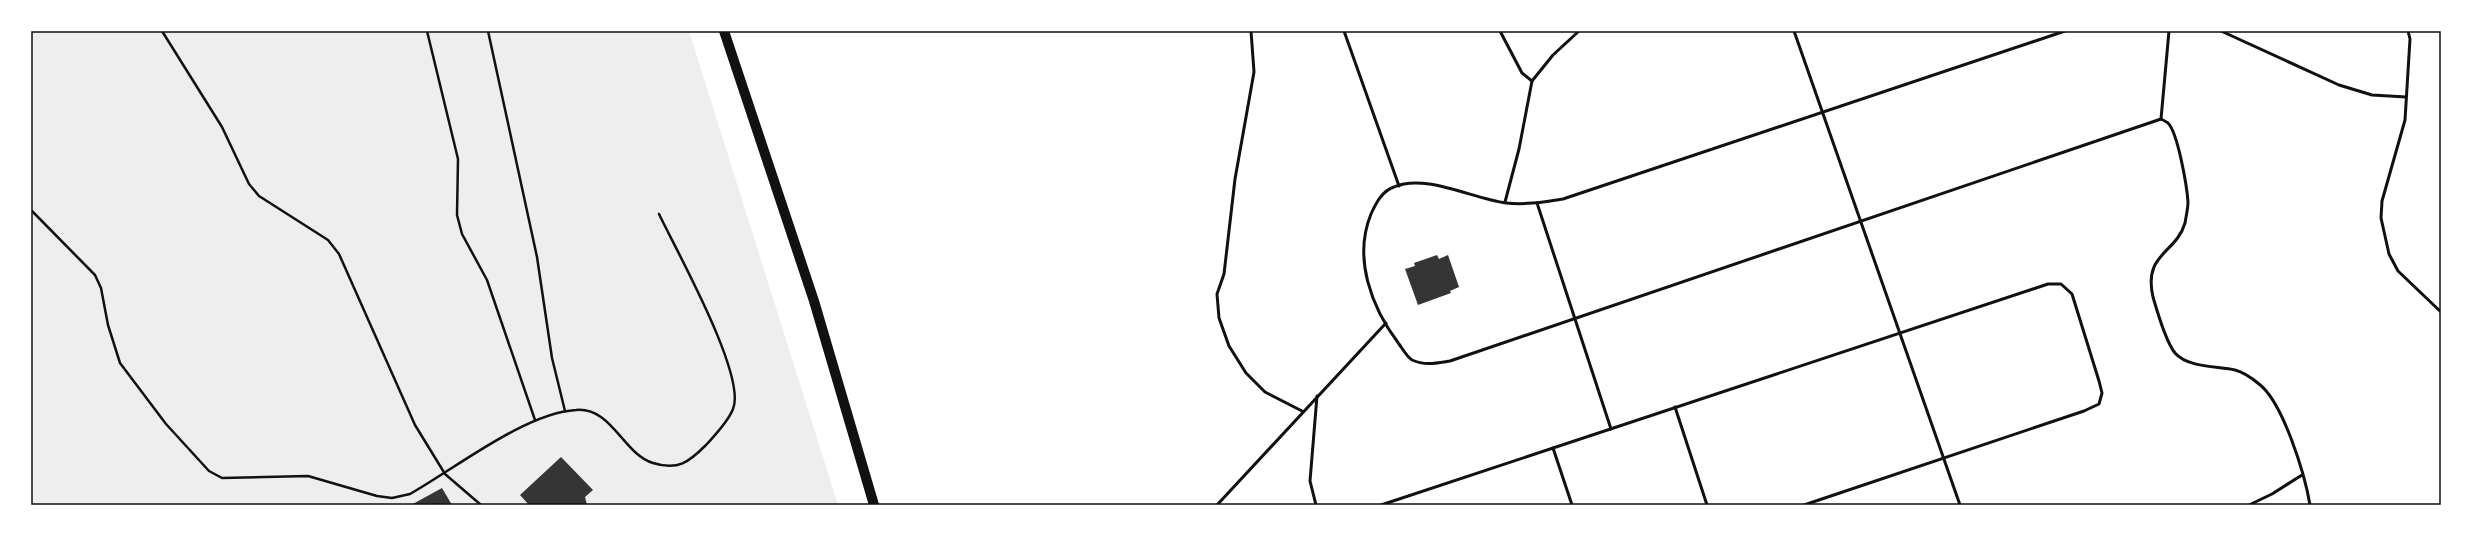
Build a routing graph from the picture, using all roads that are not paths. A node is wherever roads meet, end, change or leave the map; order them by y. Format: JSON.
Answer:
{"nodes":[{"id":1,"x":724,"y":31,"type":"edge"},
{"id":2,"x":1251,"y":31,"type":"edge"},
{"id":3,"x":1344,"y":31,"type":"edge"},
{"id":4,"x":1500,"y":31,"type":"edge"},
{"id":5,"x":1579,"y":31,"type":"edge"},
{"id":6,"x":1794,"y":31,"type":"edge"},
{"id":7,"x":2065,"y":31,"type":"edge"},
{"id":8,"x":2169,"y":31,"type":"edge"},
{"id":9,"x":2221,"y":31,"type":"edge"},
{"id":10,"x":2408,"y":31,"type":"edge"},
{"id":11,"x":1532,"y":81,"type":"junction"},
{"id":12,"x":2406,"y":97,"type":"junction"},
{"id":13,"x":1823,"y":112,"type":"junction"},
{"id":14,"x":2161,"y":119,"type":"junction"},
{"id":15,"x":1399,"y":186,"type":"junction"},
{"id":16,"x":1505,"y":202,"type":"junction"},
{"id":17,"x":1537,"y":203,"type":"junction"},
{"id":18,"x":1861,"y":221,"type":"junction"},
{"id":19,"x":2441,"y":312,"type":"edge"},
{"id":20,"x":1574,"y":319,"type":"junction"},
{"id":21,"x":1386,"y":323,"type":"junction"},
{"id":22,"x":1899,"y":332,"type":"junction"},
{"id":23,"x":1317,"y":396,"type":"junction"},
{"id":24,"x":1675,"y":407,"type":"junction"},
{"id":25,"x":1302,"y":411,"type":"junction"},
{"id":26,"x":1611,"y":429,"type":"junction"},
{"id":27,"x":1553,"y":448,"type":"junction"},
{"id":28,"x":1944,"y":458,"type":"junction"},
{"id":29,"x":2302,"y":475,"type":"junction"},
{"id":30,"x":874,"y":505,"type":"edge"},
{"id":31,"x":1216,"y":505,"type":"edge"},
{"id":32,"x":1316,"y":505,"type":"edge"},
{"id":33,"x":1381,"y":505,"type":"edge"},
{"id":34,"x":1572,"y":505,"type":"edge"},
{"id":35,"x":1707,"y":505,"type":"edge"},
{"id":36,"x":1804,"y":505,"type":"edge"},
{"id":37,"x":1960,"y":505,"type":"edge"},
{"id":38,"x":2249,"y":505,"type":"edge"},
{"id":39,"x":2310,"y":505,"type":"edge"}],
"edges":[{"from":1,"to":30,"type":"main road"},
{"from":2,"to":25,"type":"lane"},
{"from":3,"to":15,"type":"lane"},
{"from":4,"to":11,"type":"lane"},
{"from":5,"to":11,"type":"lane"},
{"from":6,"to":13,"type":"lane"},
{"from":7,"to":13,"type":"lane"},
{"from":8,"to":14,"type":"lane"},
{"from":9,"to":12,"type":"lane"},
{"from":10,"to":12,"type":"lane"},
{"from":11,"to":16,"type":"lane"},
{"from":12,"to":19,"type":"lane"},
{"from":13,"to":17,"type":"lane"},
{"from":13,"to":18,"type":"lane"},
{"from":14,"to":18,"type":"lane"},
{"from":14,"to":29,"type":"lane"},
{"from":15,"to":16,"type":"lane"},
{"from":15,"to":21,"type":"lane"},
{"from":16,"to":17,"type":"lane"},
{"from":17,"to":20,"type":"lane"},
{"from":18,"to":20,"type":"lane"},
{"from":18,"to":22,"type":"lane"},
{"from":20,"to":21,"type":"lane"},
{"from":20,"to":26,"type":"lane"},
{"from":21,"to":23,"type":"lane"},
{"from":22,"to":24,"type":"lane"},
{"from":22,"to":28,"type":"lane"},
{"from":22,"to":28,"type":"lane"},
{"from":23,"to":25,"type":"lane"},
{"from":23,"to":32,"type":"lane"},
{"from":24,"to":26,"type":"lane"},
{"from":24,"to":35,"type":"lane"},
{"from":25,"to":31,"type":"lane"},
{"from":26,"to":27,"type":"lane"},
{"from":27,"to":33,"type":"lane"},
{"from":27,"to":34,"type":"lane"},
{"from":28,"to":36,"type":"lane"},
{"from":28,"to":37,"type":"lane"},
{"from":29,"to":38,"type":"lane"},
{"from":29,"to":39,"type":"lane"}]}
